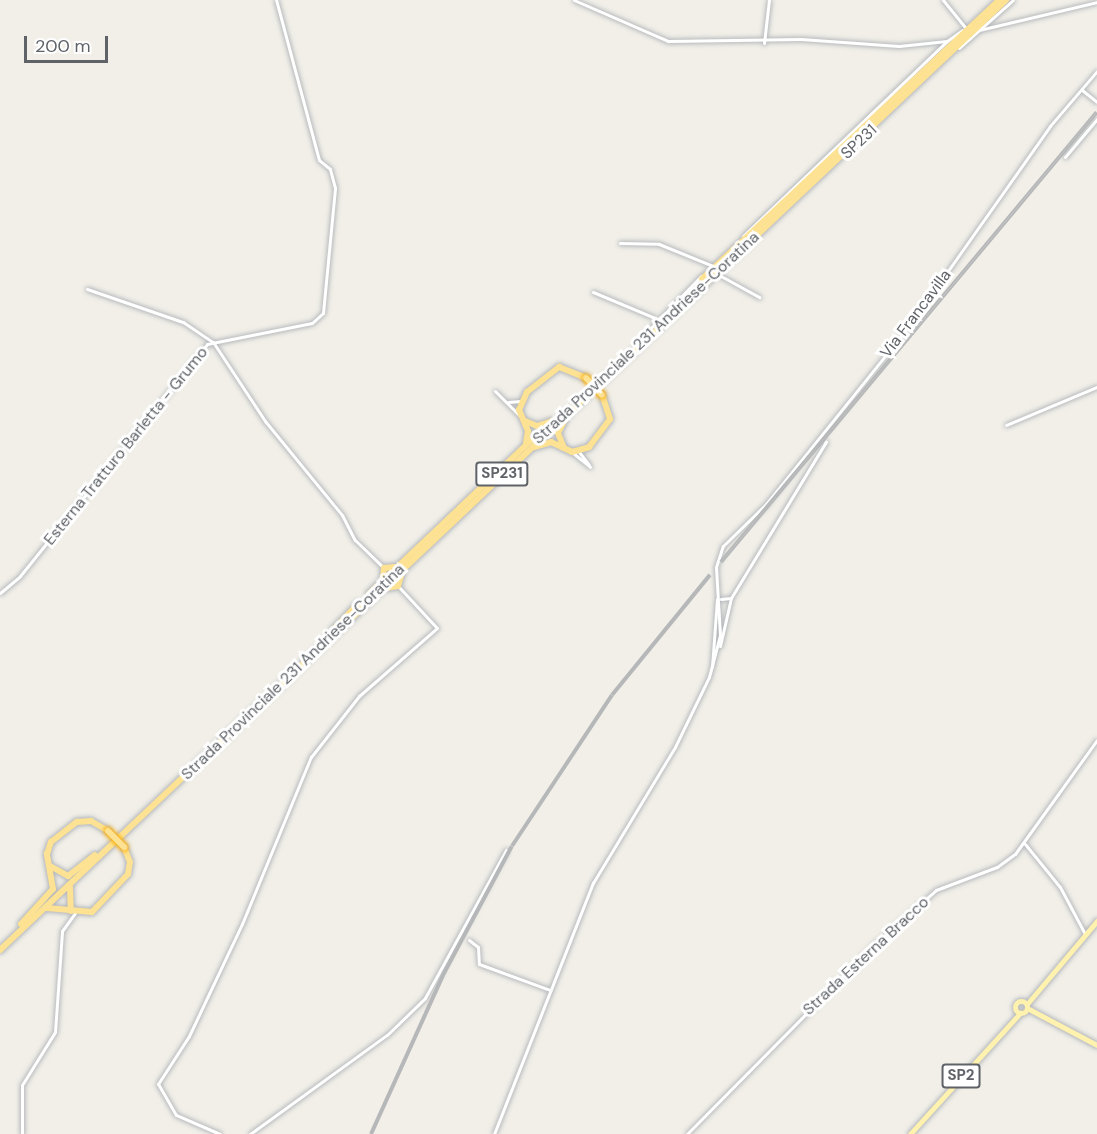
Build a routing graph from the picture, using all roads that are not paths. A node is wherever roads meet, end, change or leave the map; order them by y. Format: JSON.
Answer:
{"nodes":[{"id":1,"x":276,"y":0,"type":"edge"},
{"id":2,"x":574,"y":0,"type":"edge"},
{"id":3,"x":769,"y":0,"type":"edge"},
{"id":4,"x":943,"y":0,"type":"edge"},
{"id":5,"x":999,"y":0,"type":"edge"},
{"id":6,"x":1006,"y":0,"type":"edge"},
{"id":7,"x":1013,"y":0,"type":"edge"},
{"id":8,"x":1097,"y":2,"type":"edge"},
{"id":9,"x":982,"y":15,"type":"junction"},
{"id":10,"x":994,"y":17,"type":"junction"},
{"id":11,"x":1000,"y":26,"type":"junction"},
{"id":12,"x":966,"y":28,"type":"junction"},
{"id":13,"x":979,"y":30,"type":"junction"},
{"id":14,"x":947,"y":40,"type":"junction"},
{"id":15,"x":764,"y":43,"type":"junction"},
{"id":16,"x":1097,"y":71,"type":"edge"},
{"id":17,"x":1082,"y":90,"type":"junction"},
{"id":18,"x":1097,"y":102,"type":"edge"},
{"id":19,"x":1097,"y":119,"type":"edge"},
{"id":20,"x":1065,"y":156,"type":"dead end"},
{"id":21,"x":620,"y":243,"type":"dead end"},
{"id":22,"x":713,"y":266,"type":"junction"},
{"id":23,"x":719,"y":275,"type":"junction"},
{"id":24,"x":704,"y":282,"type":"junction"},
{"id":25,"x":87,"y":289,"type":"dead end"},
{"id":26,"x":593,"y":292,"type":"dead end"},
{"id":27,"x":759,"y":297,"type":"dead end"},
{"id":28,"x":656,"y":318,"type":"junction"},
{"id":29,"x":645,"y":334,"type":"junction"},
{"id":30,"x":213,"y":342,"type":"junction"},
{"id":31,"x":1097,"y":387,"type":"edge"},
{"id":32,"x":495,"y":391,"type":"dead end"},
{"id":33,"x":581,"y":399,"type":"junction"},
{"id":34,"x":516,"y":408,"type":"junction"},
{"id":35,"x":552,"y":421,"type":"junction"},
{"id":36,"x":1006,"y":425,"type":"dead end"},
{"id":37,"x":825,"y":442,"type":"dead end"},
{"id":38,"x":589,"y":447,"type":"junction"},
{"id":39,"x":529,"y":448,"type":"junction"},
{"id":40,"x":564,"y":448,"type":"junction"},
{"id":41,"x":572,"y":452,"type":"junction"},
{"id":42,"x":579,"y":452,"type":"junction"},
{"id":43,"x":516,"y":455,"type":"junction"},
{"id":44,"x":584,"y":460,"type":"junction"},
{"id":45,"x":432,"y":540,"type":"junction"},
{"id":46,"x":420,"y":545,"type":"junction"},
{"id":47,"x":384,"y":568,"type":"junction"},
{"id":48,"x":398,"y":586,"type":"junction"},
{"id":49,"x":0,"y":593,"type":"edge"},
{"id":50,"x":731,"y":597,"type":"junction"},
{"id":51,"x":364,"y":601,"type":"junction"},
{"id":52,"x":722,"y":635,"type":"junction"},
{"id":53,"x":712,"y":668,"type":"junction"},
{"id":54,"x":1097,"y":740,"type":"edge"},
{"id":55,"x":1025,"y":844,"type":"junction"},
{"id":56,"x":506,"y":850,"type":"dead end"},
{"id":57,"x":96,"y":857,"type":"junction"},
{"id":58,"x":50,"y":866,"type":"junction"},
{"id":59,"x":73,"y":912,"type":"junction"},
{"id":60,"x":1097,"y":921,"type":"edge"},
{"id":61,"x":22,"y":926,"type":"junction"},
{"id":62,"x":1085,"y":934,"type":"junction"},
{"id":63,"x":469,"y":940,"type":"dead end"},
{"id":64,"x":0,"y":945,"type":"edge"},
{"id":65,"x":0,"y":950,"type":"edge"},
{"id":66,"x":550,"y":990,"type":"junction"},
{"id":67,"x":1022,"y":1008,"type":"junction"},
{"id":68,"x":1097,"y":1045,"type":"edge"},
{"id":69,"x":22,"y":1134,"type":"edge"},
{"id":70,"x":220,"y":1134,"type":"edge"},
{"id":71,"x":250,"y":1134,"type":"edge"},
{"id":72,"x":494,"y":1134,"type":"edge"},
{"id":73,"x":687,"y":1134,"type":"edge"},
{"id":74,"x":910,"y":1134,"type":"edge"}],
"edges":[{"from":1,"to":30,"type":"street","name":"Esterna Tratturo Barletta - Grumo"},
{"from":2,"to":15,"type":"street"},
{"from":3,"to":15,"type":"street"},
{"from":4,"to":12,"type":"street"},
{"from":5,"to":9,"type":"highway","name":"Strada Provinciale 231 Andriese-Coratina","number":"SP231"},
{"from":6,"to":24,"type":"highway","name":"Strada Provinciale 231 Andriese-Coratina","number":"SP231"},
{"from":7,"to":10,"type":"street","name":"SP231"},
{"from":8,"to":11,"type":"street"},
{"from":9,"to":12,"type":"street"},
{"from":9,"to":29,"type":"highway","name":"Strada Provinciale 231 Andriese-Coratina","number":"SP231"},
{"from":10,"to":11,"type":"street"},
{"from":10,"to":13,"type":"street","name":"SP231"},
{"from":11,"to":13,"type":"street"},
{"from":12,"to":14,"type":"street"},
{"from":13,"to":23,"type":"street","name":"SP231"},
{"from":14,"to":15,"type":"street"},
{"from":14,"to":22,"type":"street"},
{"from":16,"to":17,"type":"street","name":"Via Francavilla"},
{"from":17,"to":18,"type":"street"},
{"from":17,"to":52,"type":"street","name":"Via Francavilla"},
{"from":19,"to":20,"type":"street"},
{"from":21,"to":22,"type":"street"},
{"from":22,"to":28,"type":"street"},
{"from":23,"to":24,"type":"street","name":"SP231"},
{"from":23,"to":27,"type":"street"},
{"from":24,"to":33,"type":"highway","name":"Strada Provinciale 231 Andriese-Coratina","number":"SP231"},
{"from":25,"to":30,"type":"street"},
{"from":26,"to":28,"type":"street"},
{"from":28,"to":29,"type":"street"},
{"from":29,"to":35,"type":"highway","name":"Strada Provinciale 231 Andriese-Coratina","number":"SP231"},
{"from":30,"to":47,"type":"street"},
{"from":30,"to":49,"type":"street","name":"Esterna Tratturo Barletta - Grumo"},
{"from":31,"to":36,"type":"street"},
{"from":32,"to":34,"type":"street"},
{"from":33,"to":39,"type":"highway","name":"Strada Provinciale 231 Andriese-Coratina","number":"SP231"},
{"from":33,"to":40,"type":"highway"},
{"from":34,"to":35,"type":"highway"},
{"from":34,"to":38,"type":"highway","bridge":true},
{"from":34,"to":43,"type":"highway"},
{"from":35,"to":43,"type":"highway","name":"Strada Provinciale 231 Andriese-Coratina","number":"SP231"},
{"from":37,"to":50,"type":"street"},
{"from":38,"to":42,"type":"highway"},
{"from":38,"to":44,"type":"street"},
{"from":39,"to":40,"type":"highway"},
{"from":39,"to":45,"type":"highway","name":"Strada Provinciale 231 Andriese-Coratina","number":"SP231"},
{"from":40,"to":41,"type":"highway"},
{"from":41,"to":42,"type":"highway"},
{"from":41,"to":44,"type":"street"},
{"from":42,"to":44,"type":"street"},
{"from":43,"to":46,"type":"highway","name":"Strada Provinciale 231 Andriese-Coratina","number":"SP231"},
{"from":45,"to":48,"type":"highway"},
{"from":45,"to":51,"type":"highway","name":"Strada Provinciale 231 Andriese-Coratina","number":"SP231"},
{"from":46,"to":47,"type":"highway"},
{"from":46,"to":51,"type":"highway","name":"Strada Provinciale 231 Andriese-Coratina","number":"SP231"},
{"from":47,"to":51,"type":"highway"},
{"from":48,"to":51,"type":"highway"},
{"from":48,"to":70,"type":"street"},
{"from":50,"to":52,"type":"street"},
{"from":50,"to":53,"type":"street"},
{"from":51,"to":57,"type":"highway","name":"Strada Provinciale 231 Andriese-Coratina","number":"SP231"},
{"from":52,"to":53,"type":"street"},
{"from":53,"to":66,"type":"street"},
{"from":54,"to":55,"type":"street","name":"Strada Esterna Bracco"},
{"from":55,"to":62,"type":"street"},
{"from":55,"to":73,"type":"street","name":"Strada Esterna Bracco"},
{"from":56,"to":71,"type":"street"},
{"from":57,"to":58,"type":"highway"},
{"from":57,"to":59,"type":"highway"},
{"from":57,"to":61,"type":"highway","name":"Strada Provinciale 231 Andriese-Coratina","number":"SP231"},
{"from":58,"to":59,"type":"highway","bridge":true},
{"from":58,"to":61,"type":"highway"},
{"from":59,"to":61,"type":"highway"},
{"from":59,"to":69,"type":"street"},
{"from":60,"to":62,"type":"main road","number":"SP2"},
{"from":61,"to":64,"type":"highway","name":"Strada Provinciale 231 Andriese-Coratina","number":"SP231"},
{"from":61,"to":65,"type":"highway","name":"Strada Provinciale 231 Andriese-Coratina","number":"SP231"},
{"from":62,"to":67,"type":"main road","number":"SP2"},
{"from":63,"to":66,"type":"street"},
{"from":66,"to":72,"type":"street"},
{"from":67,"to":68,"type":"main road"},
{"from":67,"to":74,"type":"main road","number":"SP2"}]}
